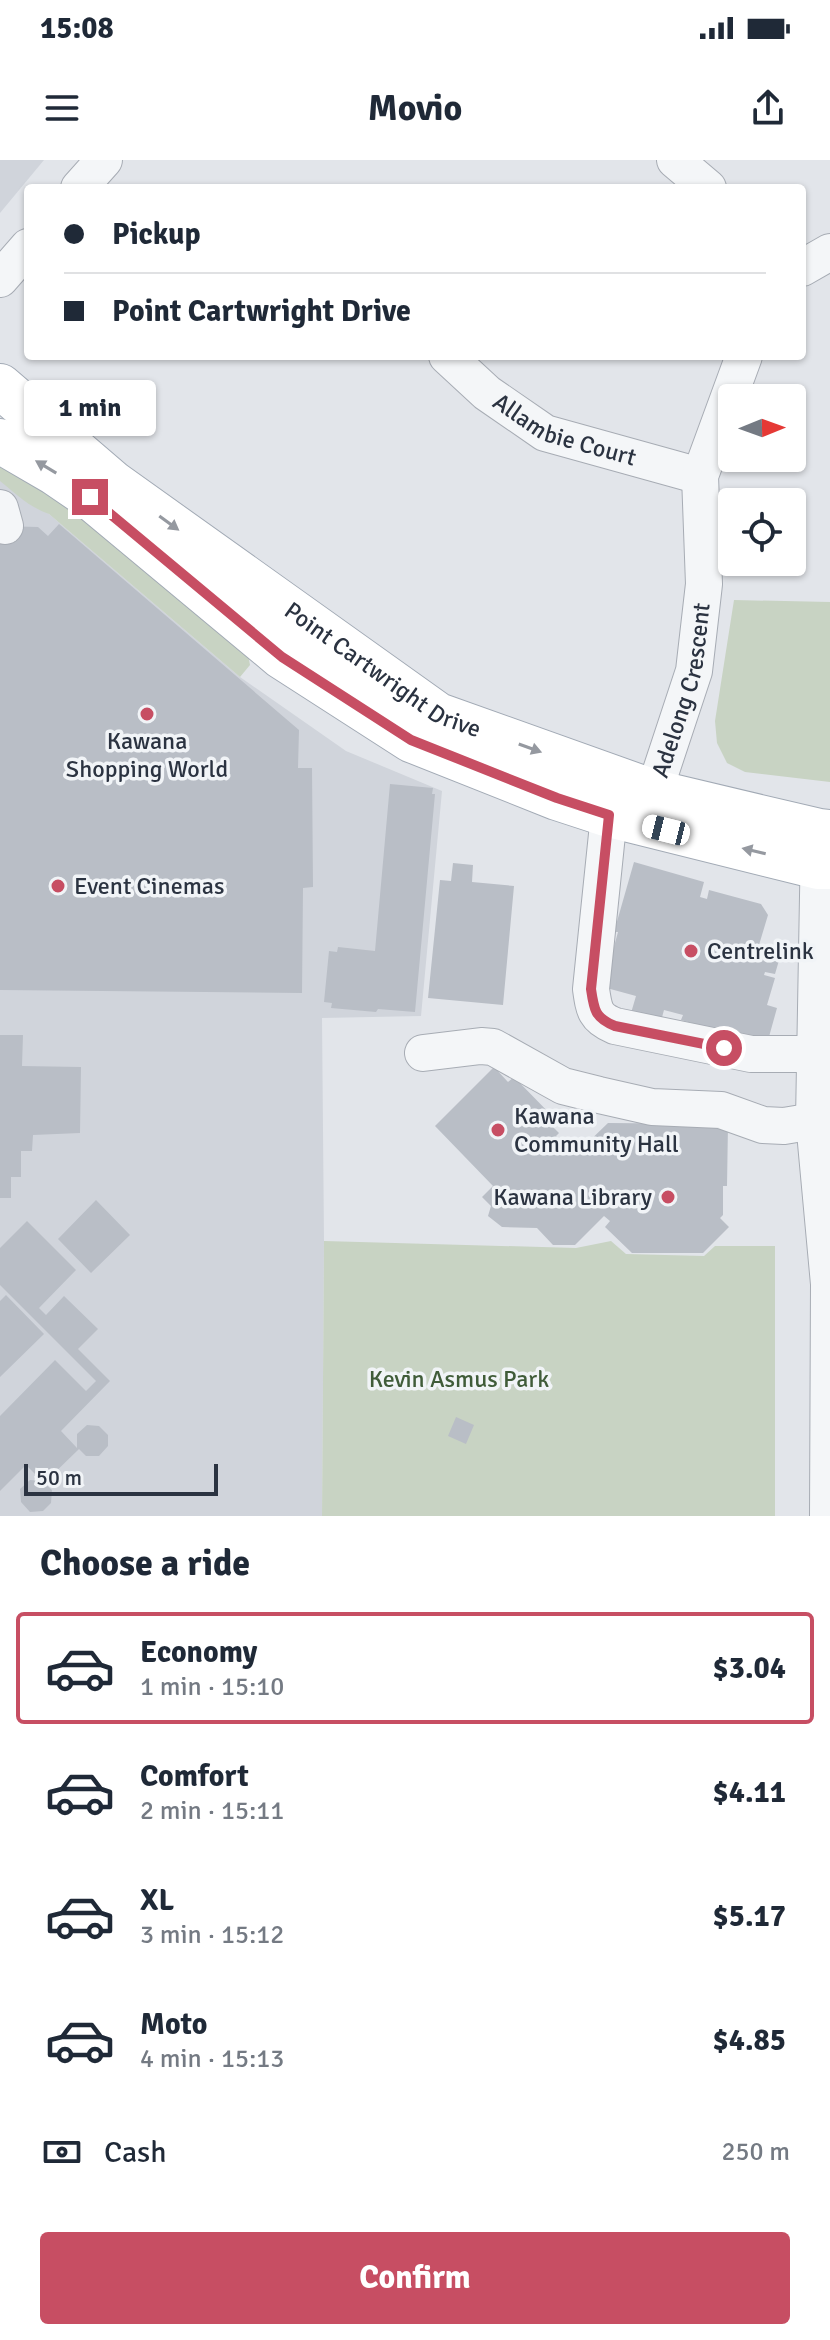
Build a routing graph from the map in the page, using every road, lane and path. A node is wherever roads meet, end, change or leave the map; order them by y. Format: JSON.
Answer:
{"nodes":[{"id":1,"x":104,"y":160,"type":"edge"},
{"id":2,"x":675,"y":160,"type":"edge"},
{"id":3,"x":83,"y":184,"type":"edge"},
{"id":4,"x":703,"y":184,"type":"edge"},
{"id":5,"x":24,"y":252,"type":"edge"},
{"id":6,"x":830,"y":252,"type":"edge"},
{"id":7,"x":806,"y":266,"type":"edge"},
{"id":8,"x":0,"y":279,"type":"edge"},
{"id":9,"x":451,"y":360,"type":"edge"},
{"id":10,"x":743,"y":360,"type":"edge"},
{"id":11,"x":0,"y":386,"type":"edge"},
{"id":12,"x":0,"y":441,"type":"edge"},
{"id":13,"x":700,"y":476,"type":"junction"},
{"id":14,"x":654,"y":792,"type":"junction"},
{"id":15,"x":609,"y":815,"type":"junction"},
{"id":16,"x":824,"y":849,"type":"edge"},
{"id":17,"x":423,"y":1053,"type":"dead end"},
{"id":18,"x":815,"y":1054,"type":"junction"},
{"id":19,"x":814,"y":1121,"type":"junction"},
{"id":20,"x":825,"y":1189,"type":"edge"},
{"id":21,"x":828,"y":1516,"type":"edge"}],
"edges":[{"from":1,"to":3,"type":"street"},
{"from":2,"to":4,"type":"street"},
{"from":5,"to":8,"type":"street"},
{"from":6,"to":7,"type":"street"},
{"from":9,"to":13,"type":"street","name":"Allambie Court"},
{"from":10,"to":13,"type":"street","name":"Adelong Crescent"},
{"from":11,"to":14,"type":"main road","name":"Point Cartwright Drive","one_way":true},
{"from":15,"to":12,"type":"main road","name":"Point Cartwright Drive","one_way":true},
{"from":13,"to":14,"type":"street","name":"Adelong Crescent"},
{"from":14,"to":16,"type":"main road","name":"Point Cartwright Drive"},
{"from":16,"to":15,"type":"main road","name":"Point Cartwright Drive","one_way":true},
{"from":15,"to":18,"type":"street"},
{"from":16,"to":18,"type":"street"},
{"from":17,"to":19,"type":"street"},
{"from":18,"to":19,"type":"street"},
{"from":19,"to":20,"type":"street"},
{"from":20,"to":21,"type":"street"}]}
